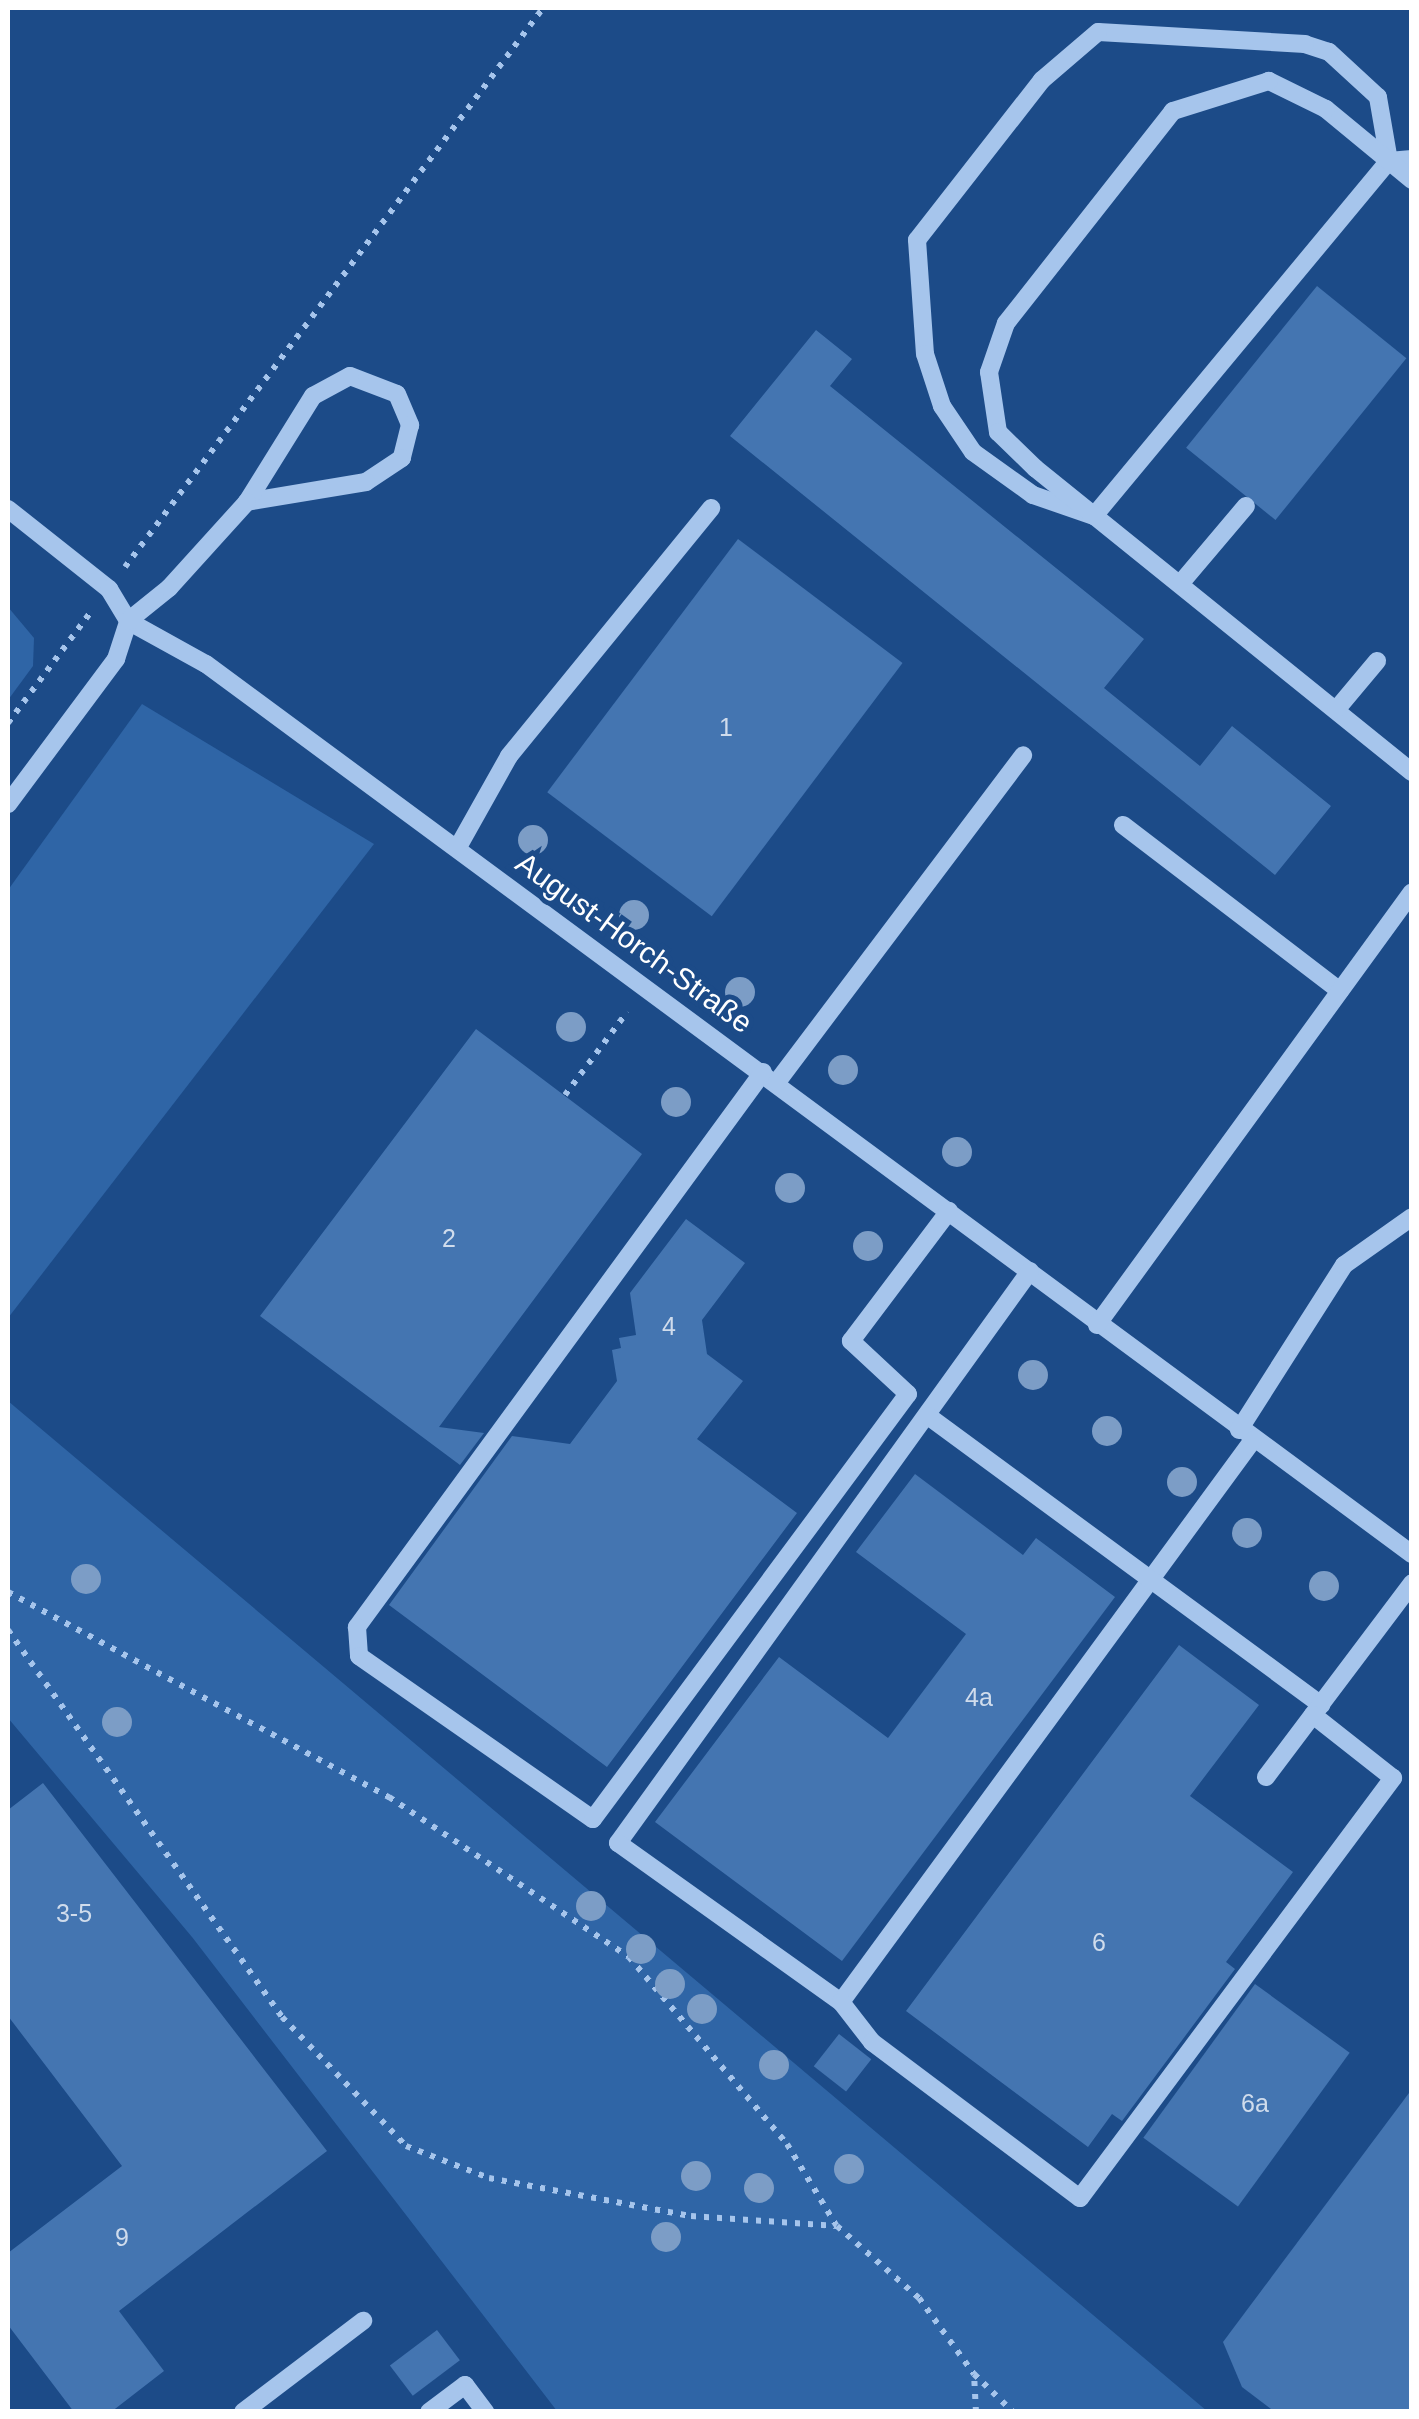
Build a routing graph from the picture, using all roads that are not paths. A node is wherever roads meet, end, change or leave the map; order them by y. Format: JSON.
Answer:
{"nodes":[{"id":1,"x":1412,"y":159,"type":"edge"},
{"id":2,"x":1390,"y":162,"type":"junction"},
{"id":3,"x":1412,"y":180,"type":"edge"},
{"id":4,"x":248,"y":502,"type":"junction"},
{"id":5,"x":1246,"y":506,"type":"dead end"},
{"id":6,"x":8,"y":508,"type":"edge"},
{"id":7,"x":711,"y":508,"type":"dead end"},
{"id":8,"x":1094,"y":516,"type":"junction"},
{"id":9,"x":1180,"y":584,"type":"junction"},
{"id":10,"x":128,"y":620,"type":"junction"},
{"id":11,"x":1377,"y":661,"type":"dead end"},
{"id":12,"x":1336,"y":710,"type":"junction"},
{"id":13,"x":1023,"y":755,"type":"dead end"},
{"id":14,"x":1412,"y":772,"type":"edge"},
{"id":15,"x":8,"y":804,"type":"edge"},
{"id":16,"x":1123,"y":825,"type":"dead end"},
{"id":17,"x":458,"y":847,"type":"junction"},
{"id":18,"x":1412,"y":892,"type":"edge"},
{"id":19,"x":1340,"y":991,"type":"junction"},
{"id":20,"x":770,"y":1077,"type":"junction"},
{"id":21,"x":949,"y":1211,"type":"junction"},
{"id":22,"x":1412,"y":1217,"type":"edge"},
{"id":23,"x":1030,"y":1272,"type":"junction"},
{"id":24,"x":1097,"y":1325,"type":"junction"},
{"id":25,"x":928,"y":1416,"type":"junction"},
{"id":26,"x":1246,"y":1435,"type":"junction"},
{"id":27,"x":1412,"y":1554,"type":"edge"},
{"id":28,"x":1150,"y":1578,"type":"junction"},
{"id":29,"x":1412,"y":1583,"type":"edge"},
{"id":30,"x":1317,"y":1710,"type":"junction"},
{"id":31,"x":1266,"y":1777,"type":"dead end"},
{"id":32,"x":593,"y":1819,"type":"junction"},
{"id":33,"x":618,"y":1842,"type":"junction"},
{"id":34,"x":841,"y":2002,"type":"junction"},
{"id":35,"x":364,"y":2320,"type":"dead end"},
{"id":36,"x":244,"y":2412,"type":"edge"},
{"id":37,"x":429,"y":2412,"type":"edge"},
{"id":38,"x":486,"y":2412,"type":"edge"}],
"edges":[{"from":1,"to":2,"type":"street"},
{"from":2,"to":3,"type":"street"},
{"from":2,"to":8,"type":"street"},
{"from":2,"to":8,"type":"street"},
{"from":2,"to":8,"type":"street"},
{"from":4,"to":4,"type":"street"},
{"from":4,"to":10,"type":"street"},
{"from":5,"to":9,"type":"street"},
{"from":6,"to":10,"type":"street"},
{"from":7,"to":17,"type":"street"},
{"from":8,"to":9,"type":"street"},
{"from":9,"to":12,"type":"street"},
{"from":10,"to":15,"type":"street"},
{"from":10,"to":17,"type":"street","name":"August-Horch-Straße"},
{"from":11,"to":12,"type":"street"},
{"from":12,"to":14,"type":"street"},
{"from":13,"to":20,"type":"street"},
{"from":16,"to":19,"type":"street"},
{"from":17,"to":20,"type":"street","name":"August-Horch-Straße"},
{"from":18,"to":19,"type":"street"},
{"from":19,"to":24,"type":"street"},
{"from":20,"to":21,"type":"street","name":"August-Horch-Straße"},
{"from":20,"to":32,"type":"street"},
{"from":21,"to":23,"type":"street","name":"August-Horch-Straße"},
{"from":21,"to":32,"type":"street"},
{"from":22,"to":26,"type":"street"},
{"from":23,"to":24,"type":"street","name":"August-Horch-Straße"},
{"from":23,"to":25,"type":"street"},
{"from":24,"to":26,"type":"street","name":"August-Horch-Straße"},
{"from":25,"to":28,"type":"street"},
{"from":25,"to":33,"type":"street"},
{"from":26,"to":27,"type":"street","name":"August-Horch-Straße"},
{"from":26,"to":28,"type":"street"},
{"from":28,"to":30,"type":"street"},
{"from":28,"to":34,"type":"street"},
{"from":29,"to":30,"type":"street"},
{"from":30,"to":31,"type":"street"},
{"from":30,"to":34,"type":"street"},
{"from":32,"to":33,"type":"street"},
{"from":33,"to":34,"type":"street"},
{"from":35,"to":36,"type":"street"},
{"from":37,"to":38,"type":"street"}]}
